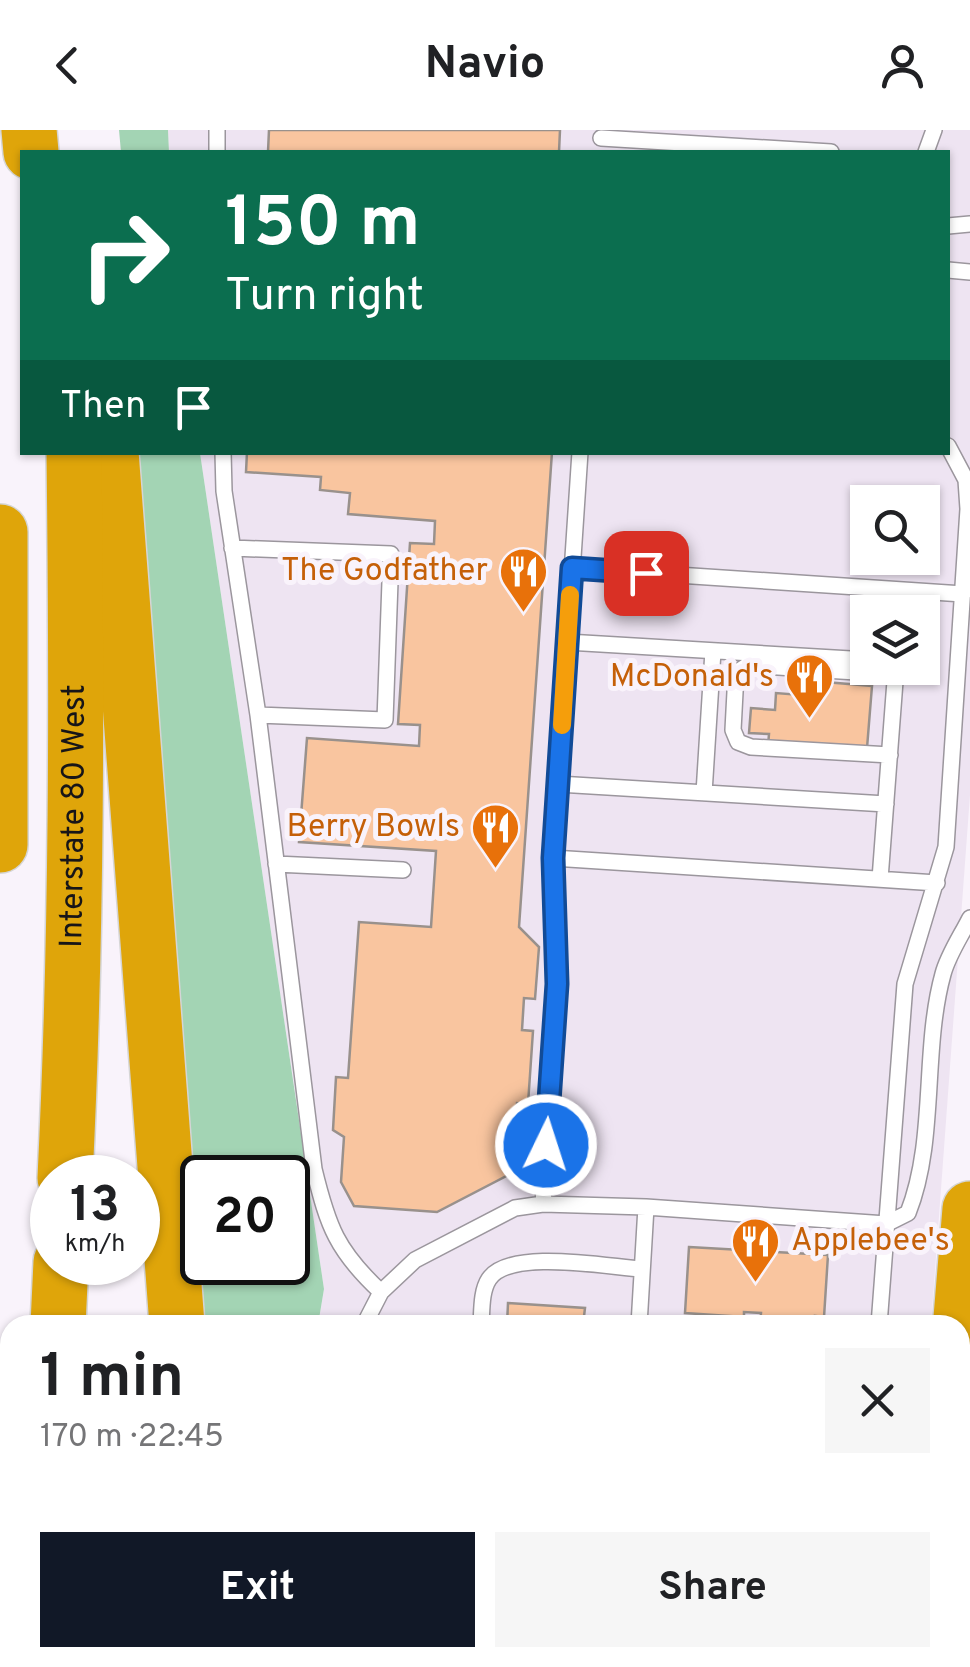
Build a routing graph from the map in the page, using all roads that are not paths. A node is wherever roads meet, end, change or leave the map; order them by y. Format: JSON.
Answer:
{"nodes":[{"id":1,"x":601,"y":140,"type":"edge"},
{"id":2,"x":793,"y":150,"type":"edge"},
{"id":3,"x":950,"y":450,"type":"edge"},
{"id":4,"x":49,"y":455,"type":"edge"},
{"id":5,"x":74,"y":455,"type":"edge"},
{"id":6,"x":112,"y":455,"type":"edge"},
{"id":7,"x":223,"y":455,"type":"edge"},
{"id":8,"x":580,"y":455,"type":"edge"},
{"id":9,"x":0,"y":532,"type":"edge"},
{"id":10,"x":232,"y":548,"type":"junction"},
{"id":11,"x":572,"y":568,"type":"junction"},
{"id":12,"x":902,"y":590,"type":"junction"},
{"id":13,"x":963,"y":594,"type":"junction"},
{"id":14,"x":902,"y":595,"type":"edge"},
{"id":15,"x":567,"y":642,"type":"junction"},
{"id":16,"x":712,"y":651,"type":"junction"},
{"id":17,"x":850,"y":661,"type":"edge"},
{"id":18,"x":850,"y":672,"type":"edge"},
{"id":19,"x":895,"y":685,"type":"edge"},
{"id":20,"x":258,"y":715,"type":"junction"},
{"id":21,"x":890,"y":755,"type":"junction"},
{"id":22,"x":558,"y":784,"type":"junction"},
{"id":23,"x":704,"y":793,"type":"junction"},
{"id":24,"x":886,"y":804,"type":"junction"},
{"id":25,"x":0,"y":845,"type":"edge"},
{"id":26,"x":553,"y":858,"type":"junction"},
{"id":27,"x":276,"y":864,"type":"junction"},
{"id":28,"x":404,"y":870,"type":"dead end"},
{"id":29,"x":880,"y":880,"type":"junction"},
{"id":30,"x":937,"y":883,"type":"junction"},
{"id":31,"x":970,"y":918,"type":"edge"},
{"id":32,"x":63,"y":1155,"type":"edge"},
{"id":33,"x":64,"y":1155,"type":"edge"},
{"id":34,"x":543,"y":1204,"type":"junction"},
{"id":35,"x":646,"y":1206,"type":"junction"},
{"id":36,"x":970,"y":1209,"type":"edge"},
{"id":37,"x":886,"y":1224,"type":"junction"},
{"id":38,"x":642,"y":1269,"type":"junction"},
{"id":39,"x":60,"y":1285,"type":"edge"},
{"id":40,"x":381,"y":1292,"type":"junction"},
{"id":41,"x":58,"y":1315,"type":"edge"},
{"id":42,"x":175,"y":1315,"type":"edge"},
{"id":43,"x":369,"y":1315,"type":"edge"},
{"id":44,"x":482,"y":1315,"type":"edge"},
{"id":45,"x":640,"y":1315,"type":"edge"},
{"id":46,"x":880,"y":1315,"type":"edge"},
{"id":47,"x":961,"y":1315,"type":"edge"}],
"edges":[{"from":1,"to":2,"type":"lane"},
{"from":3,"to":13,"type":"lane"},
{"from":4,"to":32,"type":"highway"},
{"from":5,"to":33,"type":"highway","name":"Interstate 80 West"},
{"from":6,"to":42,"type":"highway"},
{"from":7,"to":10,"type":"lane"},
{"from":8,"to":11,"type":"lane"},
{"from":9,"to":25,"type":"highway"},
{"from":10,"to":20,"type":"lane"},
{"from":10,"to":20,"type":"lane"},
{"from":11,"to":12,"type":"lane"},
{"from":11,"to":15,"type":"lane"},
{"from":12,"to":13,"type":"lane"},
{"from":12,"to":14,"type":"lane"},
{"from":13,"to":30,"type":"lane"},
{"from":15,"to":16,"type":"lane"},
{"from":15,"to":22,"type":"lane"},
{"from":16,"to":17,"type":"lane"},
{"from":16,"to":23,"type":"lane"},
{"from":18,"to":21,"type":"lane"},
{"from":19,"to":21,"type":"lane"},
{"from":20,"to":27,"type":"lane"},
{"from":21,"to":24,"type":"lane"},
{"from":22,"to":23,"type":"lane"},
{"from":22,"to":26,"type":"lane"},
{"from":23,"to":24,"type":"lane"},
{"from":24,"to":29,"type":"lane"},
{"from":26,"to":29,"type":"lane"},
{"from":26,"to":34,"type":"lane"},
{"from":27,"to":28,"type":"lane"},
{"from":27,"to":40,"type":"lane"},
{"from":29,"to":30,"type":"lane"},
{"from":30,"to":37,"type":"lane"},
{"from":31,"to":37,"type":"lane"},
{"from":34,"to":35,"type":"lane"},
{"from":34,"to":40,"type":"lane"},
{"from":35,"to":37,"type":"lane"},
{"from":35,"to":38,"type":"lane"},
{"from":36,"to":47,"type":"highway"},
{"from":37,"to":46,"type":"lane"},
{"from":38,"to":44,"type":"lane"},
{"from":38,"to":45,"type":"lane"},
{"from":39,"to":41,"type":"highway"},
{"from":40,"to":43,"type":"lane"}]}
